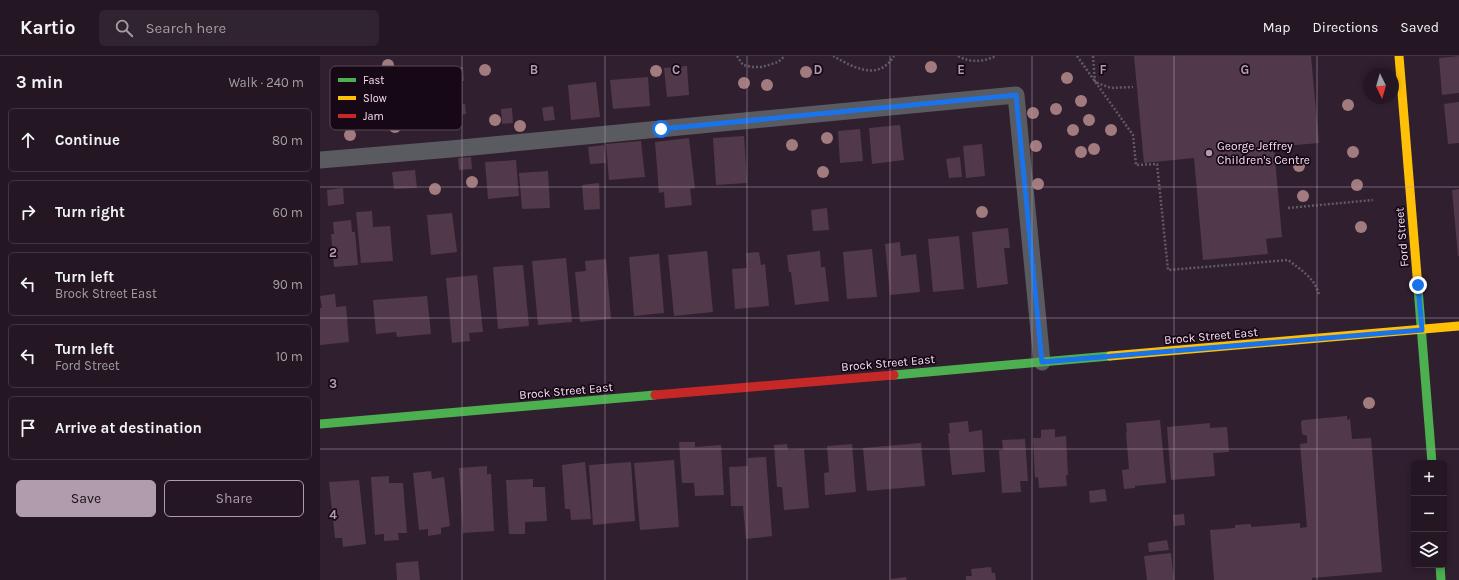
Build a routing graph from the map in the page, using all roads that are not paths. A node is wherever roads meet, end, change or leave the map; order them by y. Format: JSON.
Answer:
{"nodes":[{"id":1,"x":1398,"y":56,"type":"edge"},
{"id":2,"x":320,"y":160,"type":"edge"},
{"id":3,"x":1459,"y":326,"type":"edge"},
{"id":4,"x":1422,"y":330,"type":"junction"},
{"id":5,"x":1042,"y":362,"type":"junction"},
{"id":6,"x":320,"y":424,"type":"edge"},
{"id":7,"x":1432,"y":460,"type":"edge"},
{"id":8,"x":1440,"y":568,"type":"edge"},
{"id":9,"x":1441,"y":580,"type":"edge"}],
"edges":[{"from":1,"to":4,"type":"street","name":"Ford Street"},
{"from":2,"to":5,"type":"lane"},
{"from":3,"to":4,"type":"street","name":"Brock Street East"},
{"from":4,"to":5,"type":"street","name":"Brock Street East"},
{"from":4,"to":7,"type":"street","name":"Ford Street"},
{"from":5,"to":6,"type":"street","name":"Brock Street East"},
{"from":8,"to":9,"type":"street"}]}
